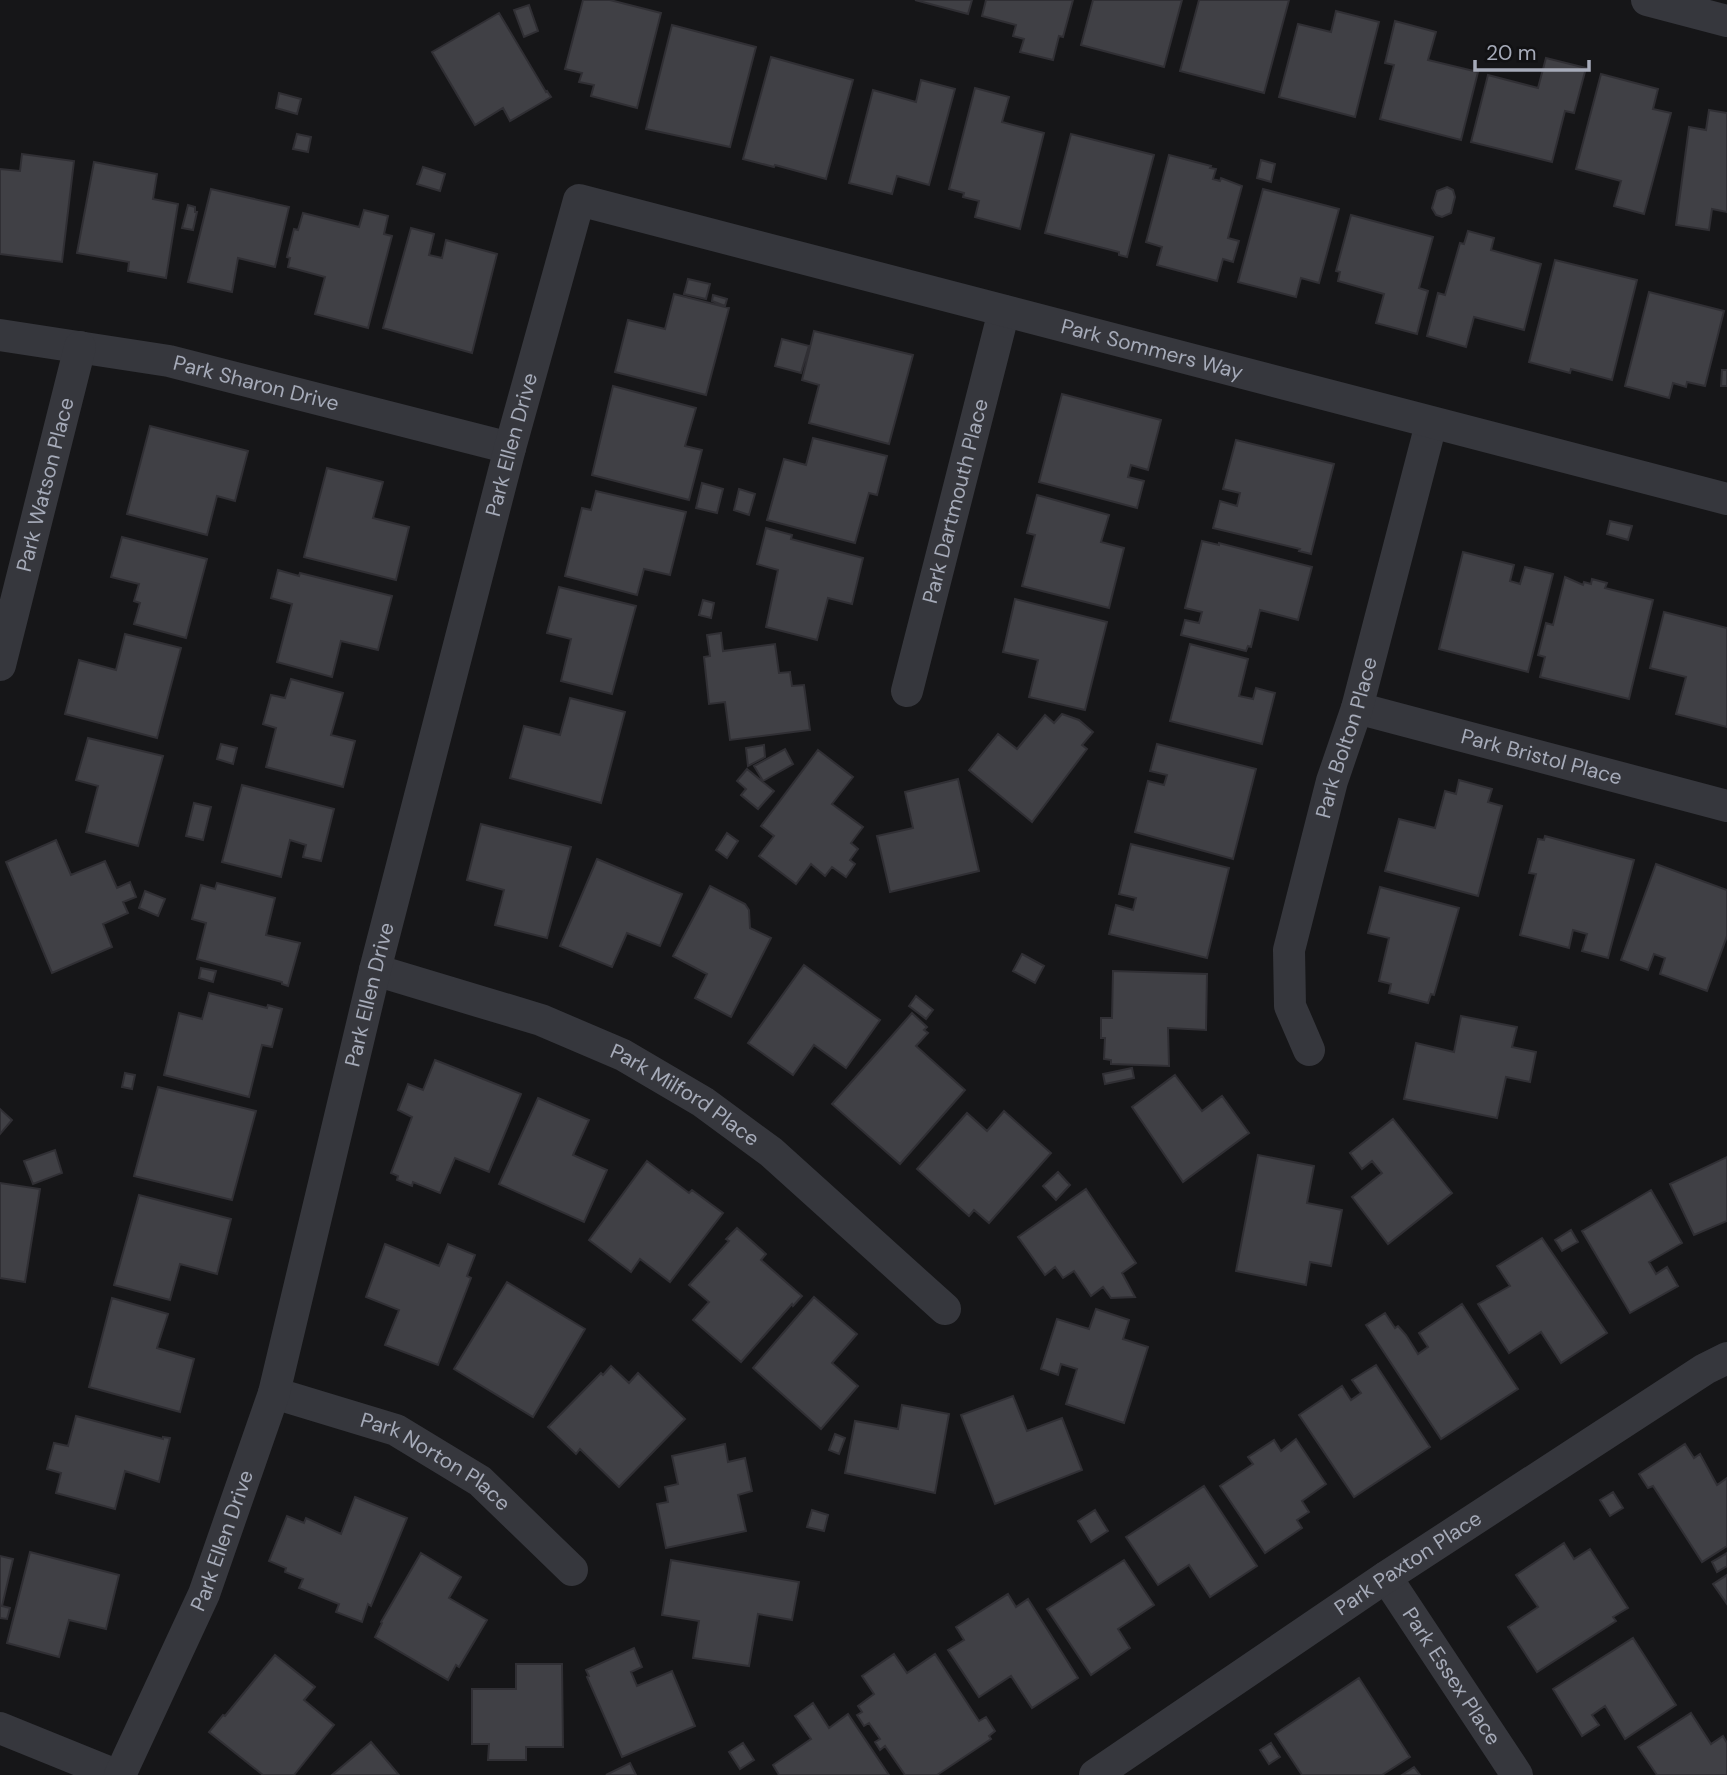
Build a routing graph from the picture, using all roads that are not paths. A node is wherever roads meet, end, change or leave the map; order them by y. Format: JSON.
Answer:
{"nodes":[{"id":1,"x":1647,"y":0,"type":"edge"},
{"id":2,"x":1727,"y":21,"type":"edge"},
{"id":3,"x":579,"y":200,"type":"joint"},
{"id":4,"x":1004,"y":310,"type":"junction"},
{"id":5,"x":0,"y":335,"type":"edge"},
{"id":6,"x":80,"y":347,"type":"junction"},
{"id":7,"x":1431,"y":424,"type":"junction"},
{"id":8,"x":510,"y":448,"type":"junction"},
{"id":9,"x":1727,"y":499,"type":"edge"},
{"id":10,"x":0,"y":665,"type":"edge"},
{"id":11,"x":907,"y":691,"type":"dead end"},
{"id":12,"x":1357,"y":708,"type":"junction"},
{"id":13,"x":1727,"y":806,"type":"edge"},
{"id":14,"x":375,"y":970,"type":"junction"},
{"id":15,"x":1309,"y":1050,"type":"dead end"},
{"id":16,"x":945,"y":1309,"type":"dead end"},
{"id":17,"x":1727,"y":1358,"type":"edge"},
{"id":18,"x":274,"y":1393,"type":"junction"},
{"id":19,"x":572,"y":1570,"type":"dead end"},
{"id":20,"x":1386,"y":1577,"type":"junction"},
{"id":21,"x":0,"y":1728,"type":"edge"},
{"id":22,"x":118,"y":1775,"type":"edge"},
{"id":23,"x":1095,"y":1775,"type":"edge"},
{"id":24,"x":1517,"y":1775,"type":"edge"}],
"edges":[{"from":1,"to":2,"type":"street"},
{"from":3,"to":4,"type":"street","name":"Park Sommers Way"},
{"from":3,"to":8,"type":"street","name":"Park Ellen Drive"},
{"from":4,"to":7,"type":"street","name":"Park Sommers Way"},
{"from":4,"to":11,"type":"street","name":"Park Dartmouth Place"},
{"from":5,"to":6,"type":"street","name":"Park Sharon Drive"},
{"from":6,"to":8,"type":"street","name":"Park Sharon Drive"},
{"from":6,"to":10,"type":"street","name":"Park Watson Place"},
{"from":7,"to":9,"type":"street","name":"Park Sommers Way"},
{"from":7,"to":12,"type":"street","name":"Park Bolton Place"},
{"from":8,"to":14,"type":"street","name":"Park Ellen Drive"},
{"from":12,"to":13,"type":"street","name":"Park Bristol Place"},
{"from":12,"to":15,"type":"street","name":"Park Bolton Place"},
{"from":14,"to":16,"type":"street","name":"Park Milford Place"},
{"from":14,"to":18,"type":"street","name":"Park Ellen Drive"},
{"from":17,"to":20,"type":"street","name":"Park Paxton Place"},
{"from":18,"to":19,"type":"street","name":"Park Norton Place"},
{"from":18,"to":22,"type":"street","name":"Park Ellen Drive"},
{"from":20,"to":23,"type":"street","name":"Park Paxton Place"},
{"from":20,"to":24,"type":"street","name":"Park Essex Place"},
{"from":21,"to":22,"type":"street"}]}
